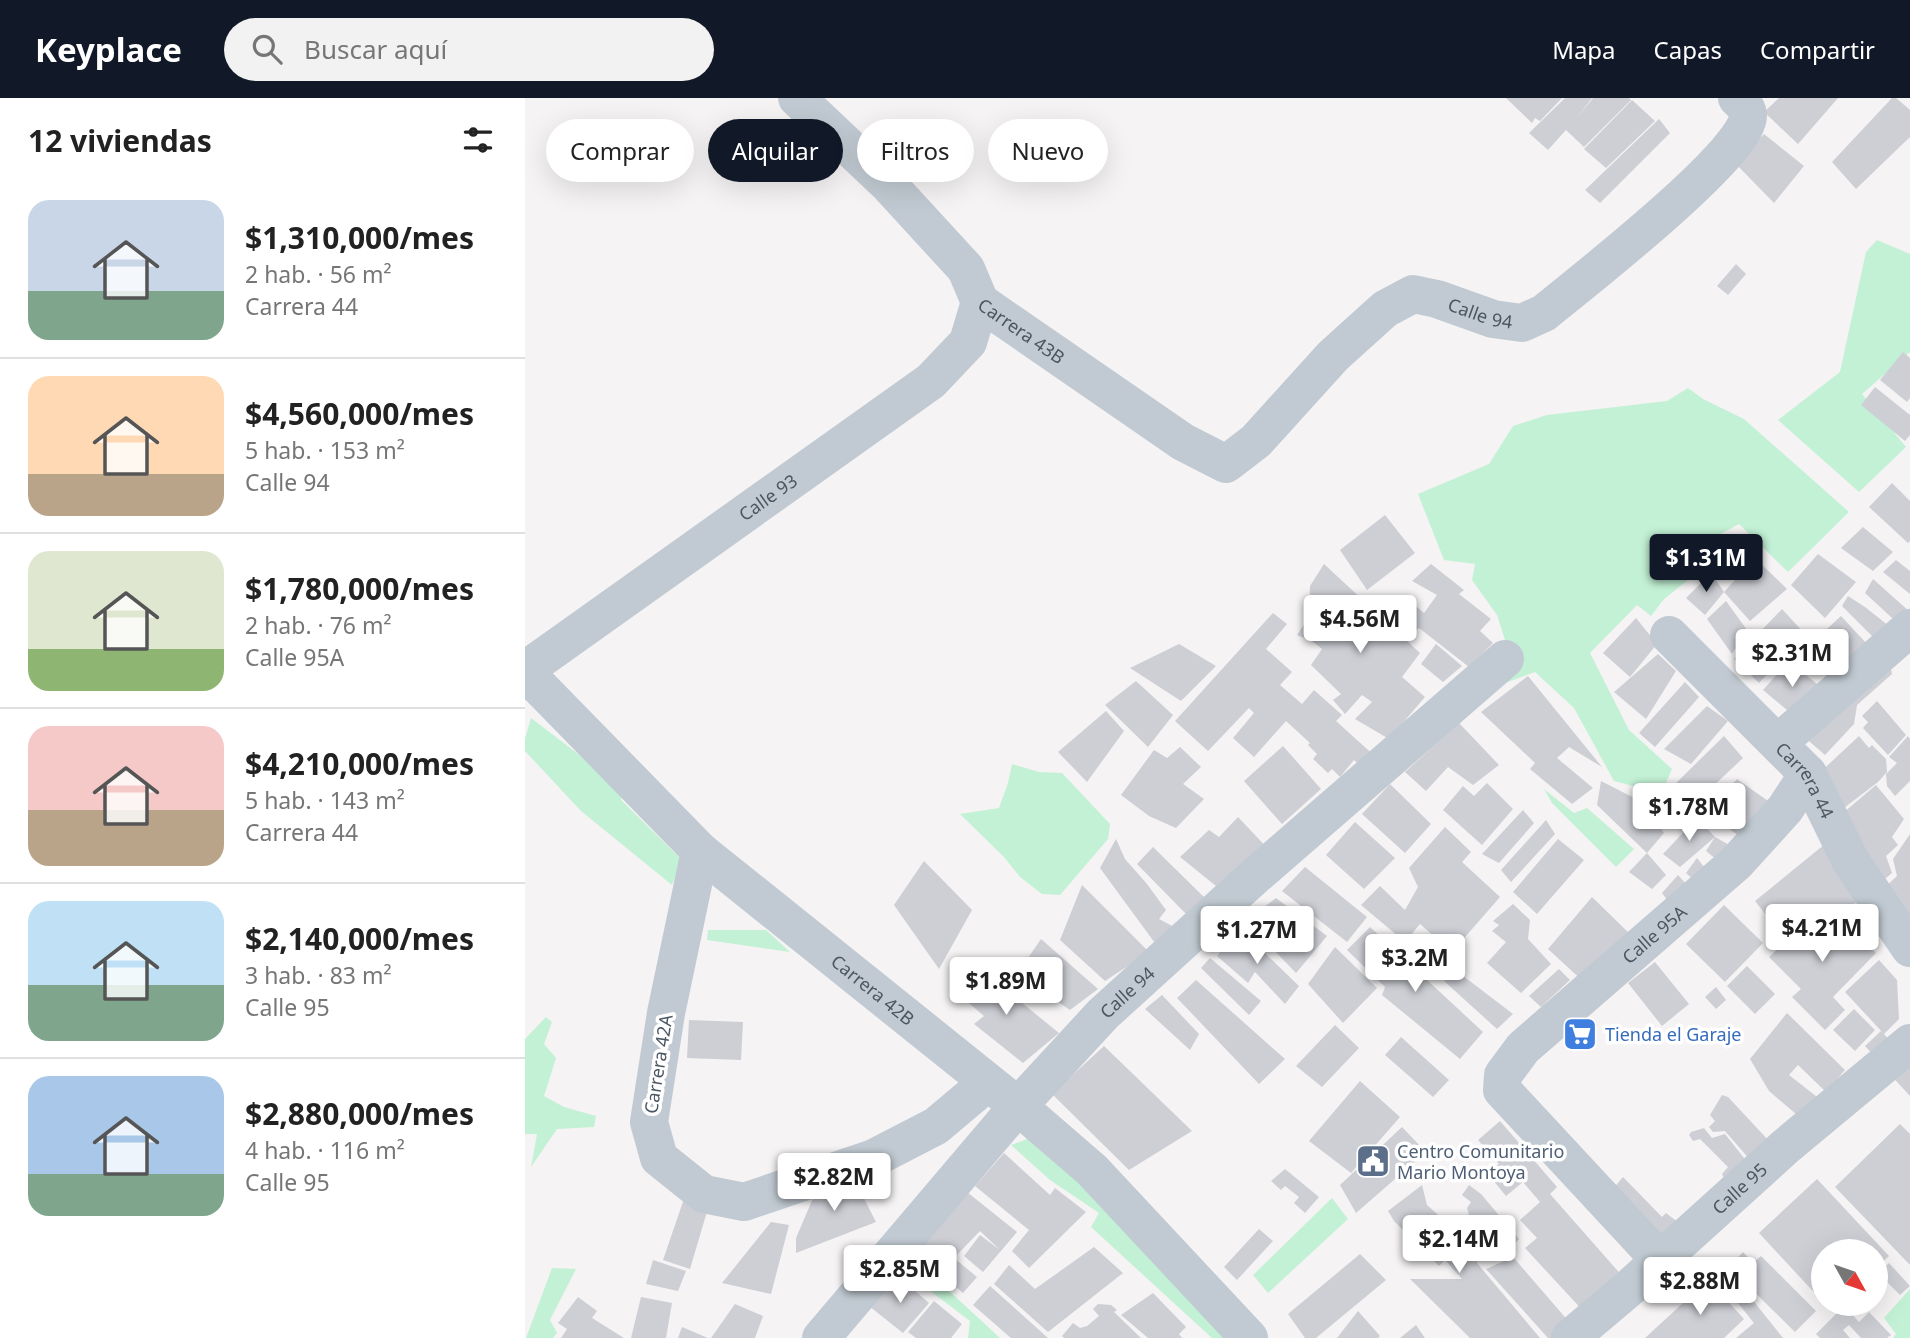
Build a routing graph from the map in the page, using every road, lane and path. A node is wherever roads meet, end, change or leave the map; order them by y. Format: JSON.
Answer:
{"nodes":[{"id":1,"x":797,"y":98,"type":"edge"},
{"id":2,"x":1741,"y":101,"type":"edge"},
{"id":3,"x":980,"y":302,"type":"junction"},
{"id":4,"x":1226,"y":464,"type":"joint"},
{"id":5,"x":1910,"y":628,"type":"edge"},
{"id":6,"x":1669,"y":635,"type":"dead end"},
{"id":7,"x":1504,"y":659,"type":"dead end"},
{"id":8,"x":525,"y":671,"type":"edge"},
{"id":9,"x":1778,"y":743,"type":"junction"},
{"id":10,"x":1808,"y":774,"type":"junction"},
{"id":11,"x":700,"y":850,"type":"junction"},
{"id":12,"x":1910,"y":948,"type":"edge"},
{"id":13,"x":1910,"y":1043,"type":"edge"},
{"id":14,"x":987,"y":1083,"type":"junction"},
{"id":15,"x":1018,"y":1106,"type":"junction"},
{"id":16,"x":1659,"y":1259,"type":"junction"},
{"id":17,"x":821,"y":1338,"type":"edge"},
{"id":18,"x":1248,"y":1338,"type":"edge"},
{"id":19,"x":1570,"y":1338,"type":"edge"}],
"edges":[{"from":1,"to":3,"type":"street","name":"Carrera 43B"},
{"from":2,"to":4,"type":"street","name":"Calle 94"},
{"from":3,"to":4,"type":"street","name":"Carrera 43B"},
{"from":3,"to":8,"type":"street","name":"Calle 93"},
{"from":5,"to":9,"type":"street"},
{"from":6,"to":9,"type":"street","name":"Carrera 44"},
{"from":7,"to":15,"type":"street","name":"Calle 94"},
{"from":8,"to":11,"type":"street","name":"Carrera 42B"},
{"from":9,"to":10,"type":"street","name":"Carrera 44"},
{"from":10,"to":12,"type":"street","name":"Carrera 44"},
{"from":10,"to":16,"type":"street","name":"Calle 95A"},
{"from":11,"to":14,"type":"street","name":"Carrera 42B"},
{"from":11,"to":14,"type":"street","name":"Carrera 42A"},
{"from":13,"to":16,"type":"street","name":"Calle 95"},
{"from":14,"to":15,"type":"street","name":"Carrera 42B"},
{"from":15,"to":17,"type":"street","name":"Calle 94"},
{"from":15,"to":18,"type":"street","name":"Carrera 42B"},
{"from":16,"to":19,"type":"street","name":"Calle 95"}]}
